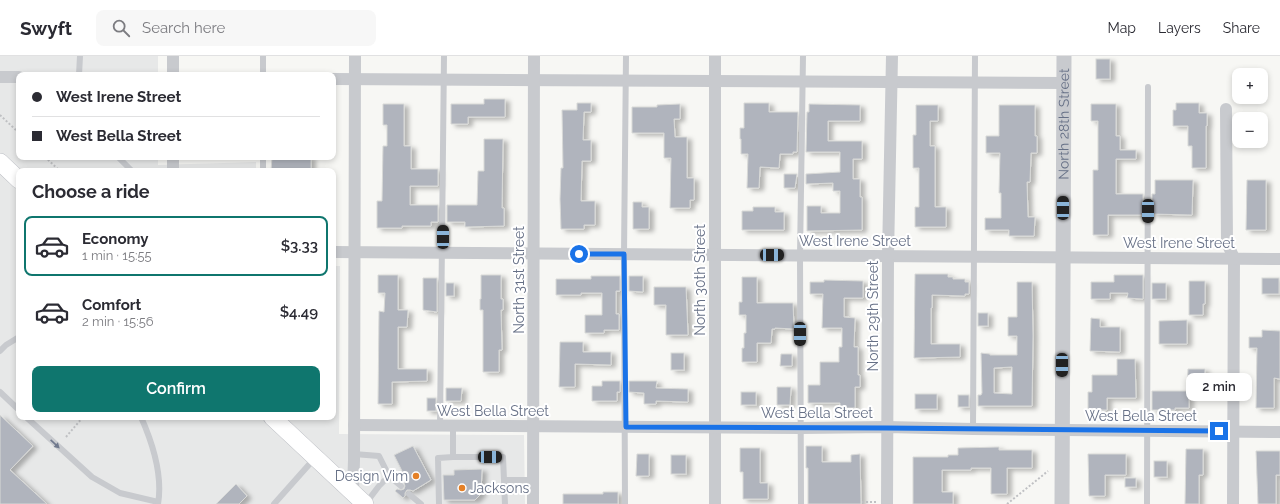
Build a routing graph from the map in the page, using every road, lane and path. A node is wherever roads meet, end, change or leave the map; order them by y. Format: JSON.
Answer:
{"nodes":[{"id":1,"x":80,"y":56,"type":"edge"},
{"id":2,"x":173,"y":56,"type":"edge"},
{"id":3,"x":263,"y":56,"type":"edge"},
{"id":4,"x":355,"y":56,"type":"edge"},
{"id":5,"x":444,"y":56,"type":"edge"},
{"id":6,"x":534,"y":56,"type":"edge"},
{"id":7,"x":626,"y":56,"type":"edge"},
{"id":8,"x":715,"y":56,"type":"edge"},
{"id":9,"x":803,"y":56,"type":"edge"},
{"id":10,"x":892,"y":56,"type":"edge"},
{"id":11,"x":975,"y":56,"type":"edge"},
{"id":12,"x":1064,"y":56,"type":"edge"},
{"id":13,"x":79,"y":72,"type":"edge"},
{"id":14,"x":173,"y":72,"type":"edge"},
{"id":15,"x":263,"y":72,"type":"edge"},
{"id":16,"x":0,"y":77,"type":"edge"},
{"id":17,"x":16,"y":77,"type":"edge"},
{"id":18,"x":336,"y":79,"type":"edge"},
{"id":19,"x":355,"y":79,"type":"junction"},
{"id":20,"x":444,"y":80,"type":"junction"},
{"id":21,"x":534,"y":80,"type":"junction"},
{"id":22,"x":626,"y":81,"type":"junction"},
{"id":23,"x":715,"y":81,"type":"junction"},
{"id":24,"x":803,"y":82,"type":"junction"},
{"id":25,"x":892,"y":82,"type":"junction"},
{"id":26,"x":975,"y":83,"type":"junction"},
{"id":27,"x":1064,"y":83,"type":"junction"},
{"id":28,"x":1148,"y":87,"type":"dead end"},
{"id":29,"x":1226,"y":109,"type":"dead end"},
{"id":30,"x":0,"y":116,"type":"edge"},
{"id":31,"x":16,"y":130,"type":"edge"},
{"id":32,"x":48,"y":160,"type":"edge"},
{"id":33,"x":121,"y":160,"type":"edge"},
{"id":34,"x":0,"y":162,"type":"edge"},
{"id":35,"x":57,"y":168,"type":"edge"},
{"id":36,"x":129,"y":168,"type":"edge"},
{"id":37,"x":16,"y":177,"type":"edge"},
{"id":38,"x":336,"y":252,"type":"edge"},
{"id":39,"x":354,"y":252,"type":"junction"},
{"id":40,"x":442,"y":253,"type":"junction"},
{"id":41,"x":534,"y":254,"type":"junction"},
{"id":42,"x":624,"y":254,"type":"junction"},
{"id":43,"x":715,"y":255,"type":"junction"},
{"id":44,"x":800,"y":256,"type":"junction"},
{"id":45,"x":888,"y":256,"type":"junction"},
{"id":46,"x":975,"y":257,"type":"junction"},
{"id":47,"x":1063,"y":257,"type":"junction"},
{"id":48,"x":1148,"y":258,"type":"junction"},
{"id":49,"x":1234,"y":258,"type":"junction"},
{"id":50,"x":1280,"y":259,"type":"edge"},
{"id":51,"x":16,"y":339,"type":"edge"},
{"id":52,"x":0,"y":351,"type":"edge"},
{"id":53,"x":0,"y":392,"type":"edge"},
{"id":54,"x":16,"y":407,"type":"edge"},
{"id":55,"x":29,"y":420,"type":"edge"},
{"id":56,"x":80,"y":420,"type":"edge"},
{"id":57,"x":142,"y":420,"type":"edge"},
{"id":58,"x":275,"y":420,"type":"edge"},
{"id":59,"x":354,"y":425,"type":"junction"},
{"id":60,"x":440,"y":426,"type":"junction"},
{"id":61,"x":453,"y":426,"type":"junction"},
{"id":62,"x":533,"y":426,"type":"junction"},
{"id":63,"x":626,"y":427,"type":"junction"},
{"id":64,"x":715,"y":428,"type":"junction"},
{"id":65,"x":800,"y":428,"type":"junction"},
{"id":66,"x":887,"y":428,"type":"junction"},
{"id":67,"x":973,"y":429,"type":"junction"},
{"id":68,"x":1062,"y":430,"type":"junction"},
{"id":69,"x":1148,"y":431,"type":"junction"},
{"id":70,"x":1233,"y":431,"type":"junction"},
{"id":71,"x":1280,"y":432,"type":"edge"},
{"id":72,"x":66,"y":437,"type":"dead end"},
{"id":73,"x":354,"y":454,"type":"junction"},
{"id":74,"x":453,"y":457,"type":"junction"},
{"id":75,"x":316,"y":458,"type":"junction"},
{"id":76,"x":1048,"y":471,"type":"dead end"},
{"id":77,"x":389,"y":476,"type":"junction"},
{"id":78,"x":504,"y":480,"type":"junction"},
{"id":79,"x":533,"y":480,"type":"junction"},
{"id":80,"x":401,"y":486,"type":"dead end"},
{"id":81,"x":353,"y":492,"type":"junction"},
{"id":82,"x":409,"y":494,"type":"dead end"},
{"id":83,"x":158,"y":503,"type":"edge"},
{"id":84,"x":274,"y":504,"type":"edge"},
{"id":85,"x":365,"y":504,"type":"edge"},
{"id":86,"x":421,"y":504,"type":"edge"},
{"id":87,"x":439,"y":504,"type":"edge"},
{"id":88,"x":505,"y":504,"type":"edge"},
{"id":89,"x":532,"y":504,"type":"edge"},
{"id":90,"x":625,"y":504,"type":"edge"},
{"id":91,"x":715,"y":504,"type":"edge"},
{"id":92,"x":801,"y":504,"type":"edge"},
{"id":93,"x":887,"y":504,"type":"edge"},
{"id":94,"x":1007,"y":504,"type":"edge"},
{"id":95,"x":1062,"y":504,"type":"edge"},
{"id":96,"x":1147,"y":504,"type":"edge"},
{"id":97,"x":1233,"y":504,"type":"edge"}],
"edges":[{"from":1,"to":13,"type":"lane"},
{"from":2,"to":14,"type":"street"},
{"from":3,"to":15,"type":"lane"},
{"from":4,"to":19,"type":"street"},
{"from":5,"to":20,"type":"lane"},
{"from":6,"to":21,"type":"street","name":"North 31st Street"},
{"from":7,"to":22,"type":"lane"},
{"from":8,"to":23,"type":"street","name":"North 30th Street"},
{"from":9,"to":24,"type":"lane"},
{"from":10,"to":25,"type":"street","name":"North 29th Street"},
{"from":11,"to":26,"type":"lane"},
{"from":12,"to":27,"type":"street","name":"North 28th Street"},
{"from":16,"to":17,"type":"street"},
{"from":18,"to":19,"type":"street"},
{"from":19,"to":20,"type":"street"},
{"from":19,"to":39,"type":"street"},
{"from":20,"to":21,"type":"street"},
{"from":20,"to":40,"type":"lane"},
{"from":21,"to":22,"type":"street"},
{"from":21,"to":41,"type":"street","name":"North 31st Street"},
{"from":22,"to":23,"type":"street"},
{"from":22,"to":42,"type":"lane"},
{"from":23,"to":24,"type":"street"},
{"from":23,"to":43,"type":"street","name":"North 30th Street"},
{"from":24,"to":25,"type":"street"},
{"from":24,"to":44,"type":"lane"},
{"from":25,"to":26,"type":"street"},
{"from":25,"to":45,"type":"street","name":"North 29th Street"},
{"from":26,"to":27,"type":"street"},
{"from":26,"to":46,"type":"lane"},
{"from":27,"to":47,"type":"street","name":"North 28th Street"},
{"from":28,"to":48,"type":"lane"},
{"from":29,"to":49,"type":"street"},
{"from":30,"to":31,"type":"path"},
{"from":32,"to":35,"type":"path"},
{"from":33,"to":36,"type":"lane"},
{"from":34,"to":37,"type":"main road"},
{"from":38,"to":39,"type":"street","name":"West Irene Street"},
{"from":39,"to":40,"type":"street","name":"West Irene Street"},
{"from":39,"to":59,"type":"street"},
{"from":40,"to":41,"type":"street","name":"West Irene Street"},
{"from":40,"to":60,"type":"lane"},
{"from":41,"to":42,"type":"street","name":"West Irene Street"},
{"from":41,"to":62,"type":"street","name":"North 31st Street"},
{"from":42,"to":43,"type":"street","name":"West Irene Street"},
{"from":42,"to":63,"type":"lane"},
{"from":43,"to":44,"type":"street","name":"West Irene Street"},
{"from":43,"to":64,"type":"street","name":"North 30th Street"},
{"from":44,"to":45,"type":"street","name":"West Irene Street"},
{"from":44,"to":65,"type":"lane"},
{"from":45,"to":46,"type":"street","name":"West Irene Street"},
{"from":45,"to":66,"type":"street","name":"North 29th Street"},
{"from":46,"to":47,"type":"street","name":"West Irene Street"},
{"from":46,"to":67,"type":"lane"},
{"from":47,"to":48,"type":"street","name":"West Irene Street"},
{"from":47,"to":68,"type":"street","name":"North 28th Street"},
{"from":48,"to":49,"type":"street","name":"West Irene Street"},
{"from":48,"to":69,"type":"lane"},
{"from":49,"to":50,"type":"street","name":"West Irene Street"},
{"from":49,"to":70,"type":"street"},
{"from":51,"to":52,"type":"lane"},
{"from":53,"to":54,"type":"lane"},
{"from":55,"to":83,"type":"lane","one_way":true},
{"from":56,"to":72,"type":"path"},
{"from":57,"to":83,"type":"lane"},
{"from":58,"to":75,"type":"main road"},
{"from":59,"to":60,"type":"street","name":"West Bella Street"},
{"from":59,"to":73,"type":"street"},
{"from":60,"to":61,"type":"street","name":"West Bella Street"},
{"from":61,"to":62,"type":"street","name":"West Bella Street"},
{"from":61,"to":74,"type":"lane"},
{"from":62,"to":63,"type":"street","name":"West Bella Street"},
{"from":62,"to":79,"type":"street","name":"North 31st Street"},
{"from":63,"to":64,"type":"street","name":"West Bella Street"},
{"from":63,"to":90,"type":"lane"},
{"from":64,"to":65,"type":"street","name":"West Bella Street"},
{"from":64,"to":91,"type":"street","name":"North 30th Street"},
{"from":65,"to":66,"type":"street","name":"West Bella Street"},
{"from":65,"to":92,"type":"lane"},
{"from":66,"to":67,"type":"street","name":"West Bella Street"},
{"from":66,"to":93,"type":"street","name":"North 29th Street"},
{"from":67,"to":68,"type":"street","name":"West Bella Street"},
{"from":68,"to":69,"type":"street","name":"West Bella Street"},
{"from":68,"to":95,"type":"street","name":"North 28th Street"},
{"from":69,"to":70,"type":"street","name":"West Bella Street"},
{"from":69,"to":96,"type":"lane"},
{"from":70,"to":71,"type":"street","name":"West Bella Street"},
{"from":70,"to":97,"type":"street"},
{"from":73,"to":77,"type":"lane"},
{"from":73,"to":81,"type":"street"},
{"from":74,"to":78,"type":"lane"},
{"from":74,"to":87,"type":"lane"},
{"from":75,"to":81,"type":"main road"},
{"from":75,"to":84,"type":"lane"},
{"from":76,"to":94,"type":"path"},
{"from":77,"to":80,"type":"lane"},
{"from":77,"to":85,"type":"lane"},
{"from":78,"to":79,"type":"lane"},
{"from":78,"to":88,"type":"lane"},
{"from":79,"to":89,"type":"street","name":"North 31st Street"},
{"from":81,"to":85,"type":"main road"},
{"from":82,"to":86,"type":"lane"}]}
